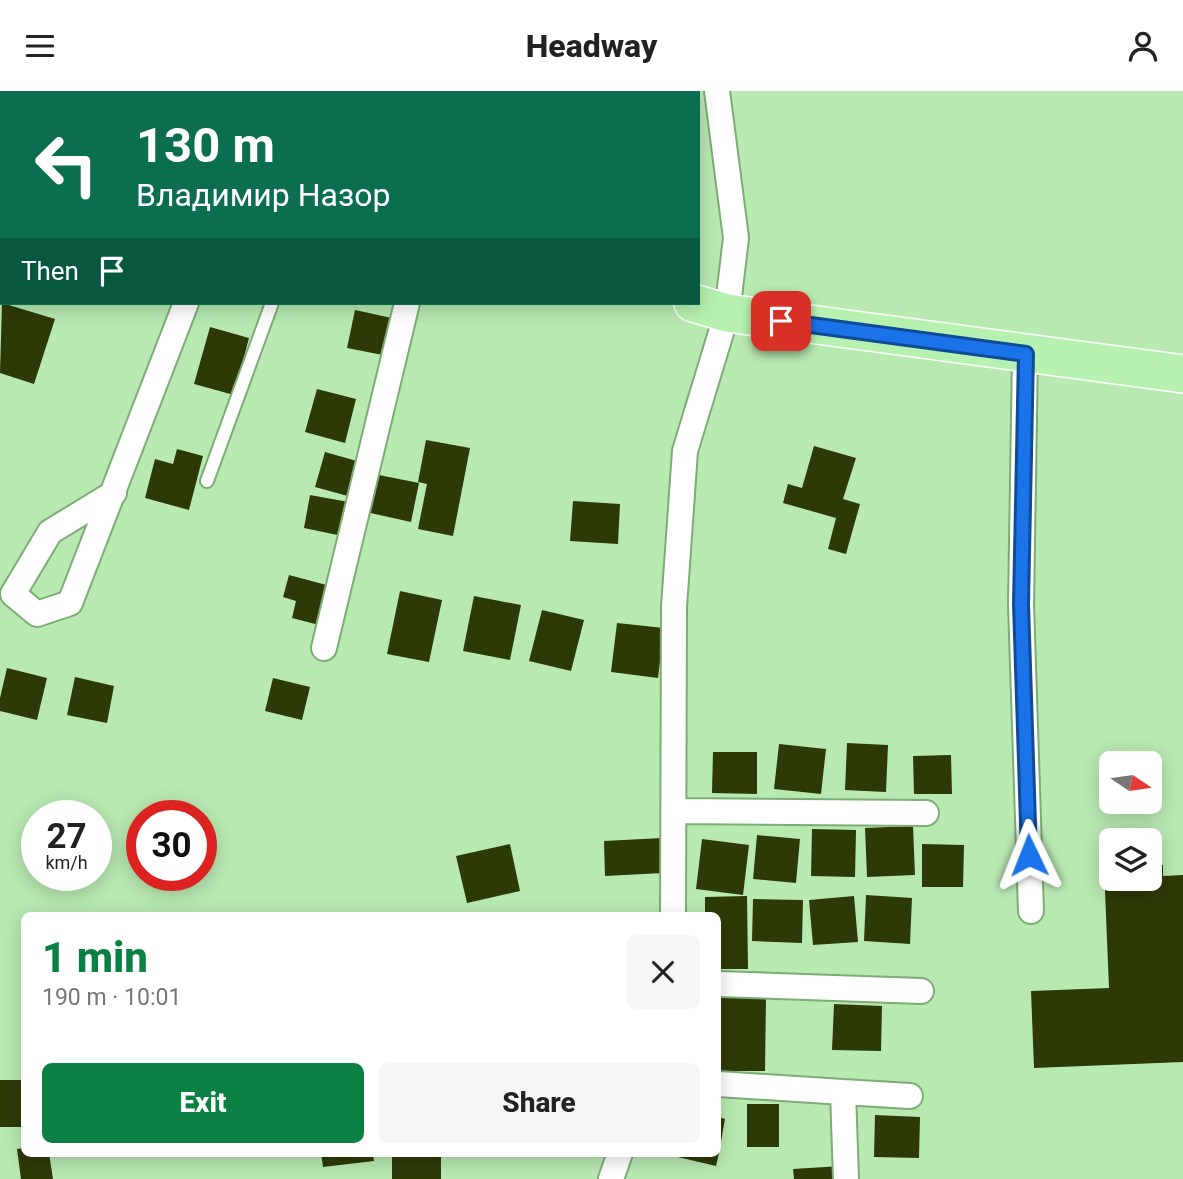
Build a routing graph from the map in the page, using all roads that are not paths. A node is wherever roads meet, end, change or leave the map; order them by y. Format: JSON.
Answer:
{"nodes":[{"id":1,"x":717,"y":91,"type":"edge"},
{"id":2,"x":185,"y":305,"type":"edge"},
{"id":3,"x":271,"y":305,"type":"edge"},
{"id":4,"x":407,"y":305,"type":"edge"},
{"id":5,"x":700,"y":305,"type":"edge"},
{"id":6,"x":727,"y":313,"type":"junction"},
{"id":7,"x":1026,"y":354,"type":"junction"},
{"id":8,"x":1183,"y":374,"type":"edge"},
{"id":9,"x":207,"y":481,"type":"dead end"},
{"id":10,"x":114,"y":493,"type":"junction"},
{"id":11,"x":324,"y":648,"type":"dead end"},
{"id":12,"x":675,"y":811,"type":"junction"},
{"id":13,"x":926,"y":813,"type":"dead end"},
{"id":14,"x":1031,"y":911,"type":"dead end"},
{"id":15,"x":673,"y":912,"type":"edge"},
{"id":16,"x":721,"y":984,"type":"edge"},
{"id":17,"x":921,"y":991,"type":"dead end"},
{"id":18,"x":721,"y":1084,"type":"edge"},
{"id":19,"x":843,"y":1092,"type":"junction"},
{"id":20,"x":910,"y":1096,"type":"dead end"},
{"id":21,"x":619,"y":1157,"type":"edge"},
{"id":22,"x":611,"y":1179,"type":"edge"},
{"id":23,"x":846,"y":1179,"type":"edge"}],
"edges":[{"from":1,"to":6,"type":"street"},
{"from":2,"to":10,"type":"street"},
{"from":3,"to":9,"type":"lane"},
{"from":4,"to":11,"type":"street"},
{"from":5,"to":6,"type":"main road"},
{"from":6,"to":7,"type":"main road"},
{"from":6,"to":12,"type":"street"},
{"from":7,"to":8,"type":"main road"},
{"from":7,"to":14,"type":"street"},
{"from":10,"to":10,"type":"street"},
{"from":12,"to":13,"type":"street"},
{"from":12,"to":15,"type":"street"},
{"from":16,"to":17,"type":"street"},
{"from":18,"to":19,"type":"street"},
{"from":19,"to":20,"type":"street"},
{"from":19,"to":23,"type":"street"},
{"from":21,"to":22,"type":"street"}]}
